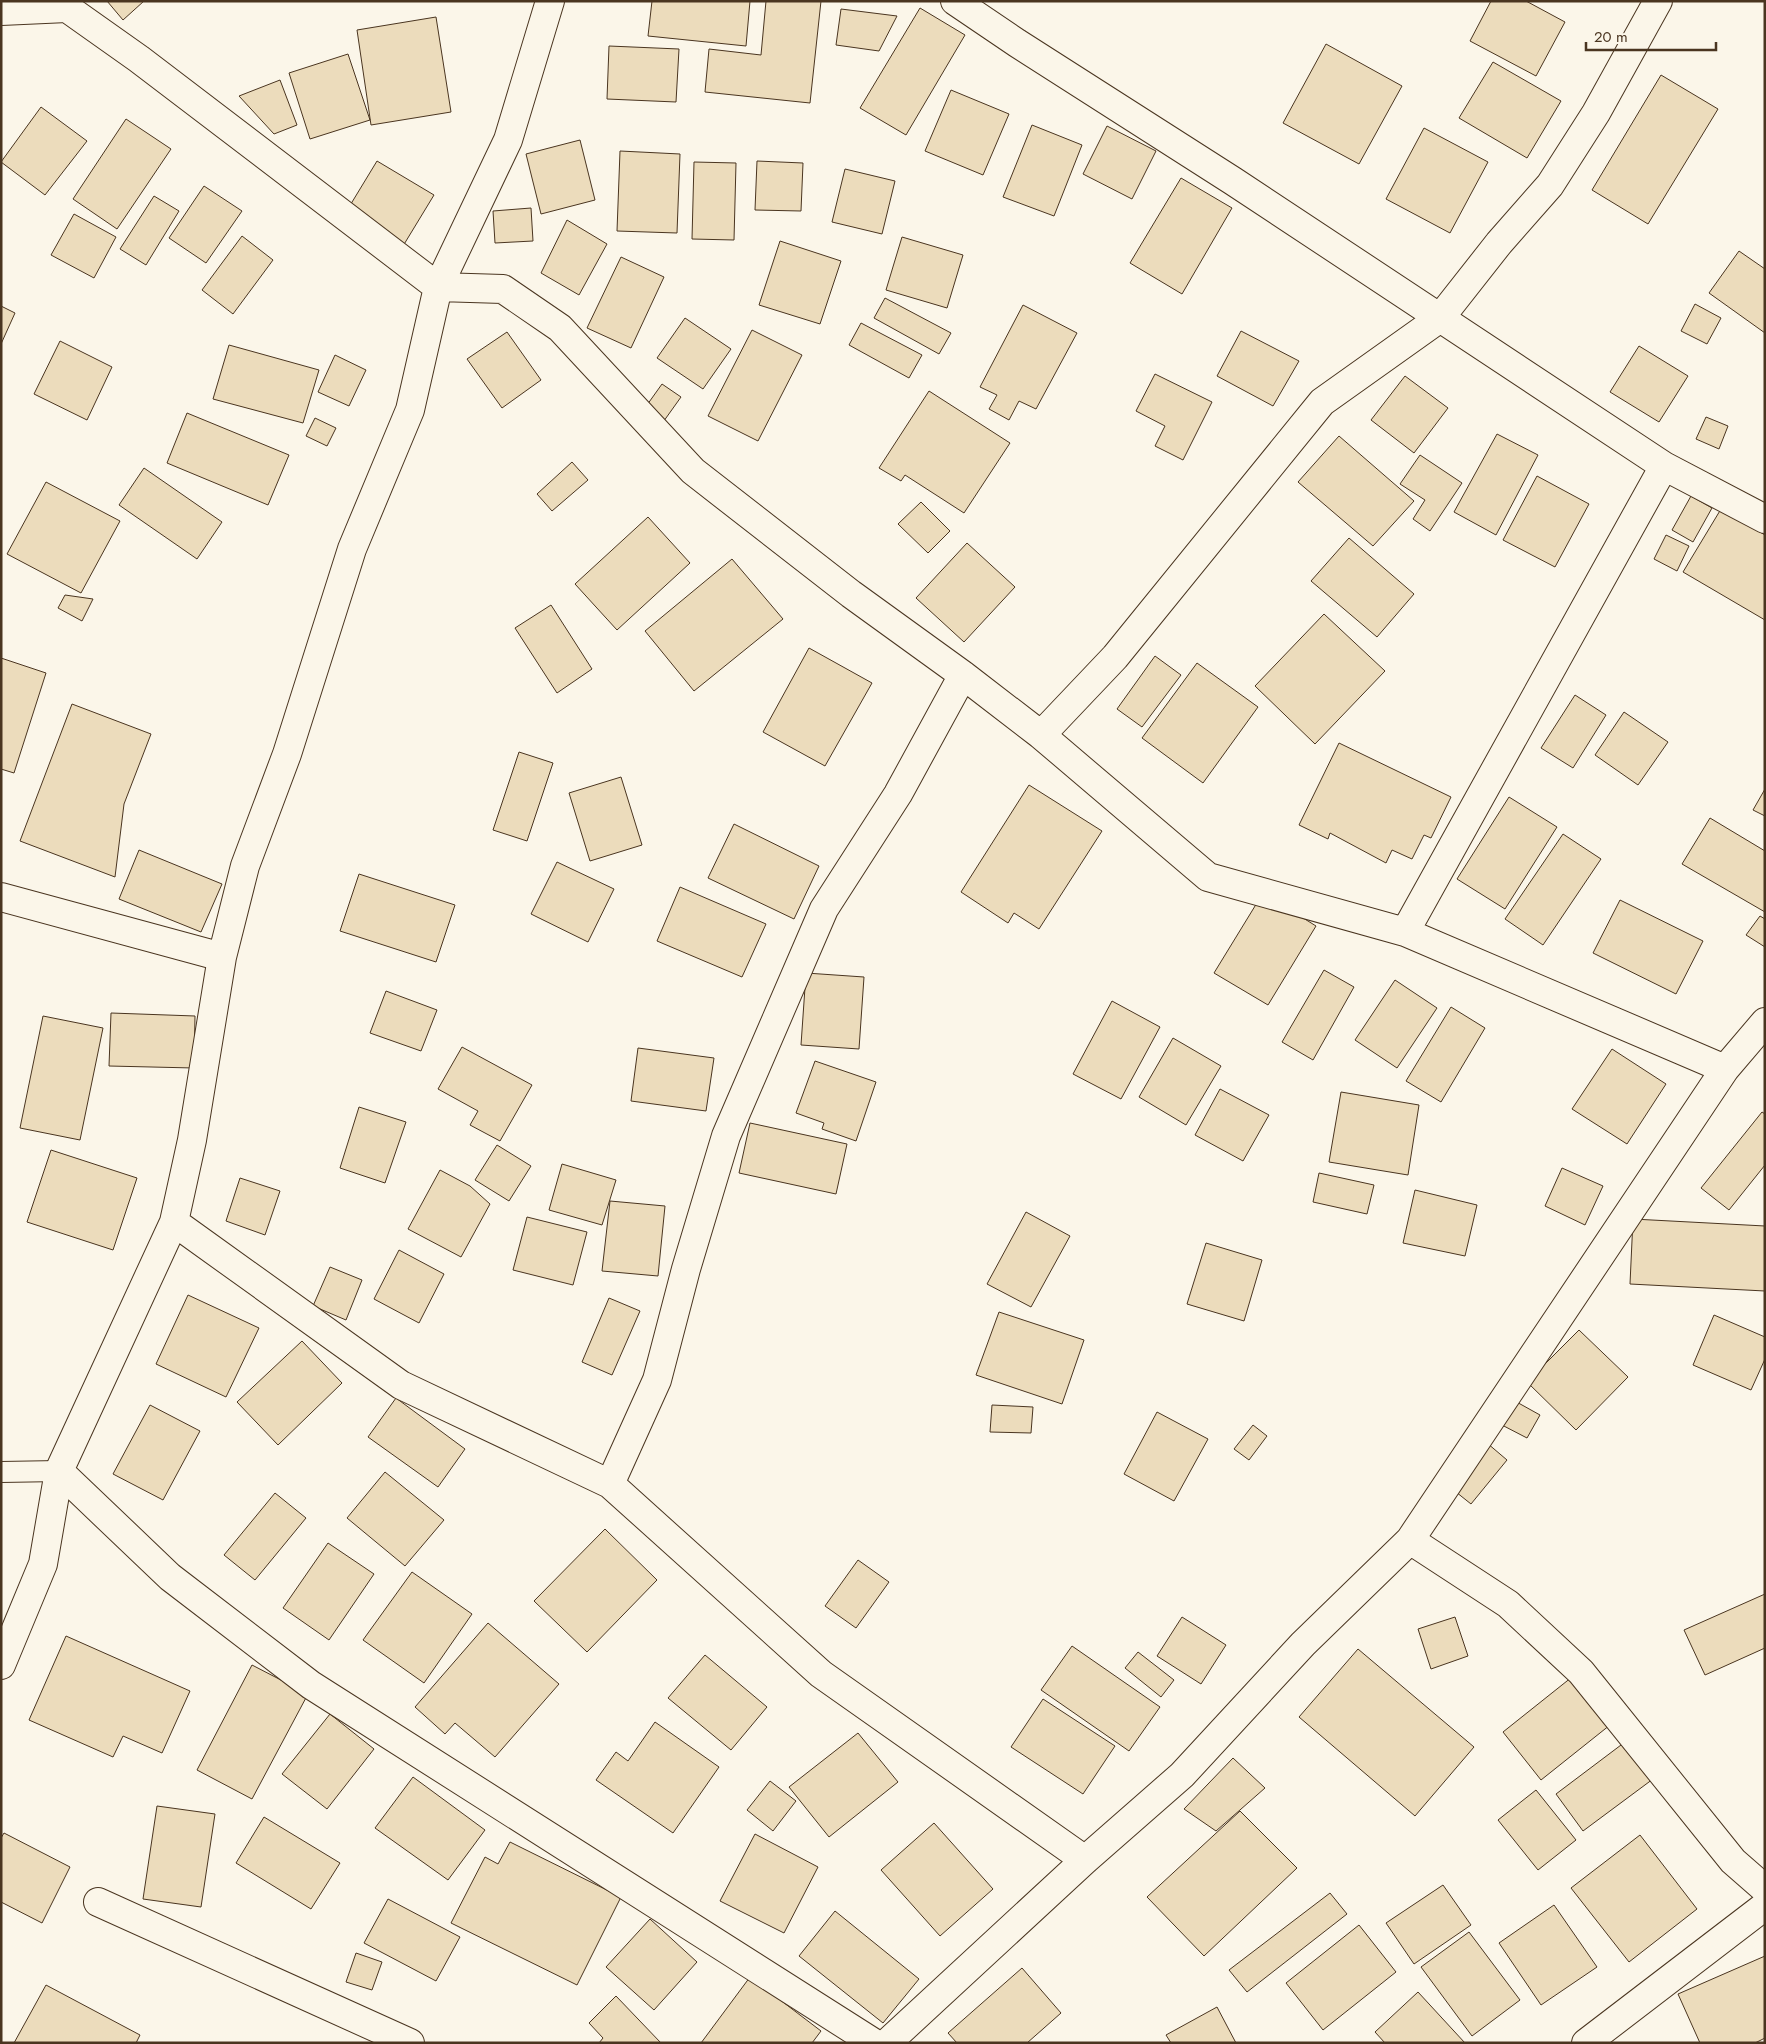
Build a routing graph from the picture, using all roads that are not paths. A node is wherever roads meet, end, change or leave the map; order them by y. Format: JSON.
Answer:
{"nodes":[{"id":1,"x":550,"y":1,"type":"edge"},
{"id":2,"x":955,"y":1,"type":"edge"},
{"id":3,"x":1658,"y":1,"type":"edge"},
{"id":4,"x":1,"y":11,"type":"edge"},
{"id":5,"x":438,"y":287,"type":"junction"},
{"id":6,"x":1440,"y":318,"type":"junction"},
{"id":7,"x":1664,"y":466,"type":"junction"},
{"id":8,"x":1765,"y":519,"type":"edge"},
{"id":9,"x":963,"y":674,"type":"junction"},
{"id":10,"x":1041,"y":735,"type":"junction"},
{"id":11,"x":1,"y":897,"type":"edge"},
{"id":12,"x":1405,"y":932,"type":"junction"},
{"id":13,"x":222,"y":957,"type":"junction"},
{"id":14,"x":1765,"y":1022,"type":"edge"},
{"id":15,"x":1725,"y":1069,"type":"junction"},
{"id":16,"x":174,"y":1222,"type":"junction"},
{"id":17,"x":60,"y":1470,"type":"junction"},
{"id":18,"x":1,"y":1472,"type":"edge"},
{"id":19,"x":610,"y":1484,"type":"junction"},
{"id":20,"x":1410,"y":1540,"type":"junction"},
{"id":21,"x":1,"y":1664,"type":"edge"},
{"id":22,"x":1085,"y":1860,"type":"junction"},
{"id":23,"x":1765,"y":1889,"type":"edge"},
{"id":24,"x":98,"y":1902,"type":"dead end"},
{"id":25,"x":1765,"y":1906,"type":"edge"},
{"id":26,"x":410,"y":2043,"type":"edge"},
{"id":27,"x":874,"y":2043,"type":"edge"},
{"id":28,"x":887,"y":2043,"type":"edge"},
{"id":29,"x":1586,"y":2043,"type":"edge"}],
"edges":[{"from":1,"to":5,"type":"street"},
{"from":2,"to":6,"type":"street"},
{"from":3,"to":6,"type":"street"},
{"from":4,"to":5,"type":"street"},
{"from":5,"to":9,"type":"street"},
{"from":5,"to":13,"type":"street"},
{"from":6,"to":7,"type":"street"},
{"from":6,"to":10,"type":"street"},
{"from":7,"to":8,"type":"street"},
{"from":7,"to":12,"type":"street"},
{"from":9,"to":10,"type":"street"},
{"from":9,"to":19,"type":"street"},
{"from":10,"to":12,"type":"street"},
{"from":11,"to":13,"type":"street"},
{"from":12,"to":15,"type":"street"},
{"from":13,"to":16,"type":"street"},
{"from":14,"to":15,"type":"street"},
{"from":15,"to":20,"type":"street"},
{"from":16,"to":17,"type":"street"},
{"from":16,"to":19,"type":"street"},
{"from":17,"to":18,"type":"lane"},
{"from":17,"to":21,"type":"street"},
{"from":17,"to":27,"type":"street"},
{"from":19,"to":22,"type":"street"},
{"from":20,"to":22,"type":"street"},
{"from":20,"to":23,"type":"street"},
{"from":22,"to":28,"type":"street"},
{"from":24,"to":26,"type":"street"},
{"from":25,"to":29,"type":"street"}]}
